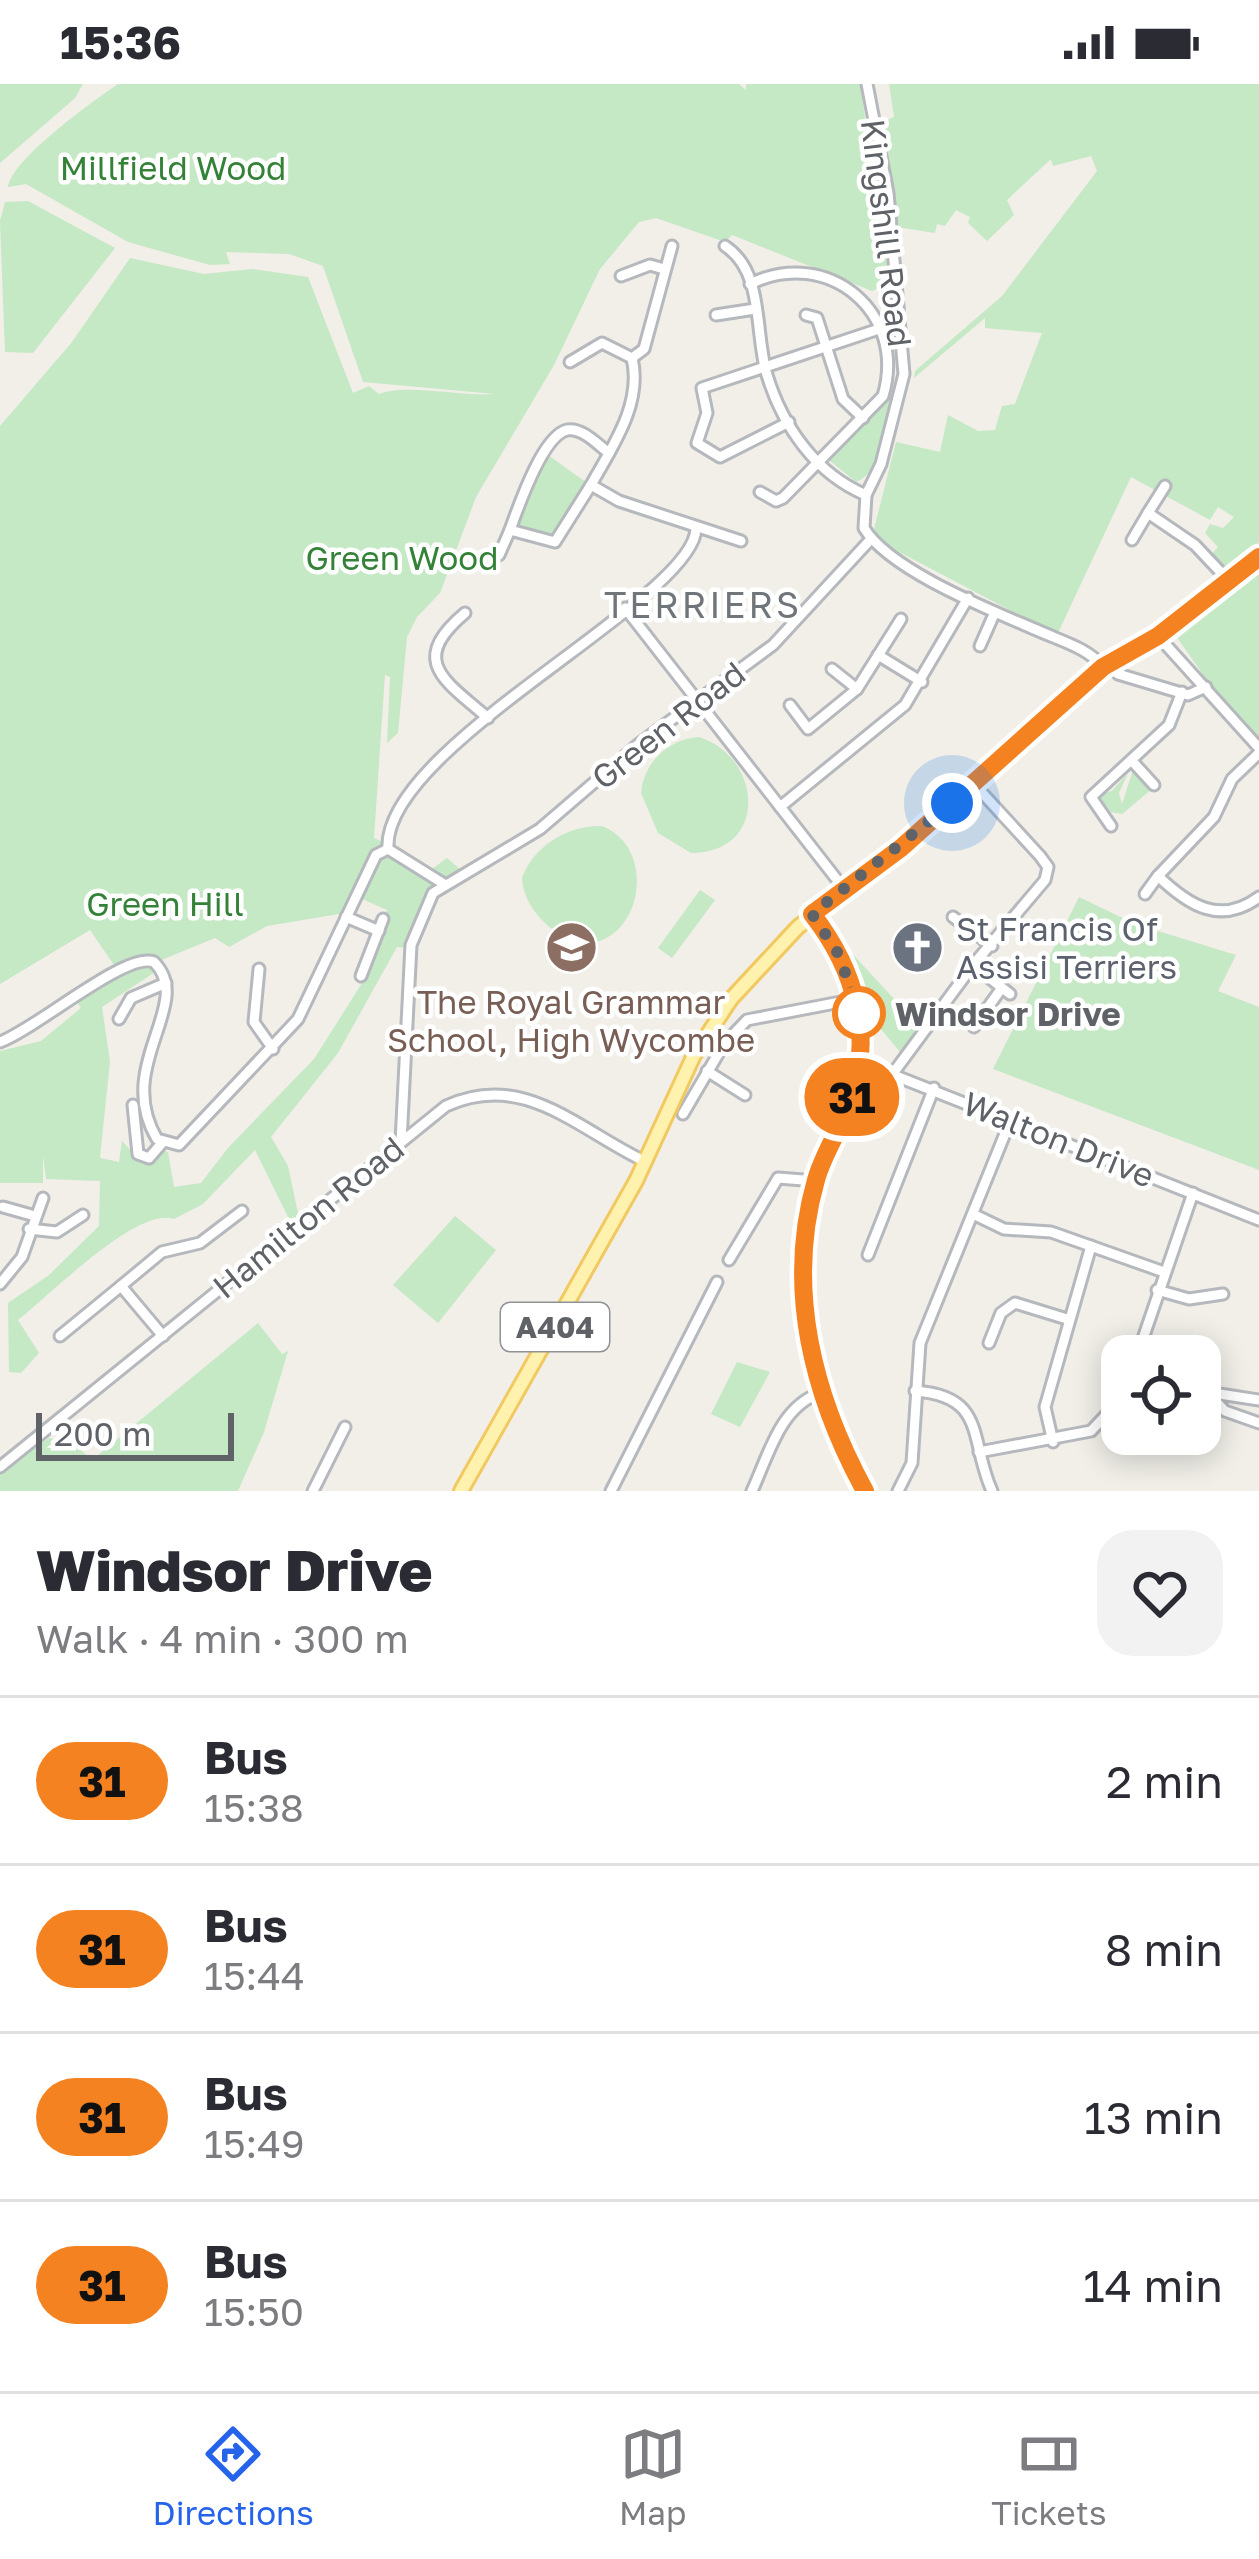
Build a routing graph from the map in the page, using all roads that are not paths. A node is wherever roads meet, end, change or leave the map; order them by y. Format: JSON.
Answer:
{"nodes":[{"id":1,"x":867,"y":84,"type":"edge"},
{"id":2,"x":672,"y":246,"type":"dead end"},
{"id":3,"x":725,"y":246,"type":"dead end"},
{"id":4,"x":664,"y":268,"type":"junction"},
{"id":5,"x":621,"y":276,"type":"dead end"},
{"id":6,"x":750,"y":284,"type":"junction"},
{"id":7,"x":755,"y":309,"type":"junction"},
{"id":8,"x":716,"y":315,"type":"dead end"},
{"id":9,"x":806,"y":315,"type":"dead end"},
{"id":10,"x":879,"y":329,"type":"junction"},
{"id":11,"x":826,"y":347,"type":"junction"},
{"id":12,"x":632,"y":358,"type":"junction"},
{"id":13,"x":570,"y":362,"type":"dead end"},
{"id":14,"x":766,"y":366,"type":"junction"},
{"id":15,"x":863,"y":418,"type":"junction"},
{"id":16,"x":788,"y":422,"type":"junction"},
{"id":17,"x":609,"y":453,"type":"junction"},
{"id":18,"x":818,"y":463,"type":"junction"},
{"id":19,"x":591,"y":485,"type":"junction"},
{"id":20,"x":1165,"y":486,"type":"dead end"},
{"id":21,"x":760,"y":492,"type":"dead end"},
{"id":22,"x":866,"y":495,"type":"junction"},
{"id":23,"x":1148,"y":514,"type":"junction"},
{"id":24,"x":696,"y":529,"type":"junction"},
{"id":25,"x":510,"y":530,"type":"junction"},
{"id":26,"x":871,"y":539,"type":"junction"},
{"id":27,"x":1132,"y":540,"type":"dead end"},
{"id":28,"x":741,"y":542,"type":"dead end"},
{"id":29,"x":499,"y":555,"type":"dead end"},
{"id":30,"x":1259,"y":556,"type":"edge"},
{"id":31,"x":1228,"y":580,"type":"junction"},
{"id":32,"x":968,"y":598,"type":"junction"},
{"id":33,"x":626,"y":608,"type":"junction"},
{"id":34,"x":994,"y":612,"type":"junction"},
{"id":35,"x":465,"y":613,"type":"dead end"},
{"id":36,"x":901,"y":619,"type":"dead end"},
{"id":37,"x":1158,"y":636,"type":"junction"},
{"id":38,"x":980,"y":646,"type":"dead end"},
{"id":39,"x":878,"y":655,"type":"junction"},
{"id":40,"x":1103,"y":667,"type":"junction"},
{"id":41,"x":832,"y":669,"type":"dead end"},
{"id":42,"x":1118,"y":674,"type":"dead end"},
{"id":43,"x":922,"y":682,"type":"junction"},
{"id":44,"x":1206,"y":687,"type":"junction"},
{"id":45,"x":857,"y":689,"type":"junction"},
{"id":46,"x":1182,"y":692,"type":"junction"},
{"id":47,"x":697,"y":700,"type":"junction"},
{"id":48,"x":790,"y":705,"type":"dead end"},
{"id":49,"x":488,"y":718,"type":"junction"},
{"id":50,"x":1259,"y":751,"type":"edge"},
{"id":51,"x":1132,"y":761,"type":"junction"},
{"id":52,"x":974,"y":784,"type":"junction"},
{"id":53,"x":1154,"y":785,"type":"dead end"},
{"id":54,"x":780,"y":807,"type":"junction"},
{"id":55,"x":1111,"y":826,"type":"dead end"},
{"id":56,"x":388,"y":849,"type":"junction"},
{"id":57,"x":1158,"y":876,"type":"junction"},
{"id":58,"x":444,"y":884,"type":"junction"},
{"id":59,"x":844,"y":890,"type":"junction"},
{"id":60,"x":1145,"y":894,"type":"dead end"},
{"id":61,"x":1259,"y":897,"type":"edge"},
{"id":62,"x":812,"y":914,"type":"junction"},
{"id":63,"x":953,"y":916,"type":"dead end"},
{"id":64,"x":346,"y":917,"type":"junction"},
{"id":65,"x":383,"y":919,"type":"dead end"},
{"id":66,"x":379,"y":931,"type":"junction"},
{"id":67,"x":992,"y":946,"type":"junction"},
{"id":68,"x":973,"y":965,"type":"junction"},
{"id":69,"x":259,"y":969,"type":"dead end"},
{"id":70,"x":361,"y":976,"type":"dead end"},
{"id":71,"x":166,"y":983,"type":"junction"},
{"id":72,"x":856,"y":999,"type":"junction"},
{"id":73,"x":119,"y":1019,"type":"dead end"},
{"id":74,"x":974,"y":1027,"type":"dead end"},
{"id":75,"x":0,"y":1042,"type":"edge"},
{"id":76,"x":273,"y":1049,"type":"junction"},
{"id":77,"x":858,"y":1061,"type":"junction"},
{"id":78,"x":707,"y":1071,"type":"junction"},
{"id":79,"x":894,"y":1072,"type":"junction"},
{"id":80,"x":934,"y":1088,"type":"junction"},
{"id":81,"x":745,"y":1095,"type":"dead end"},
{"id":82,"x":133,"y":1105,"type":"dead end"},
{"id":83,"x":683,"y":1114,"type":"dead end"},
{"id":84,"x":1011,"y":1120,"type":"junction"},
{"id":85,"x":402,"y":1121,"type":"junction"},
{"id":86,"x":418,"y":1128,"type":"junction"},
{"id":87,"x":400,"y":1142,"type":"junction"},
{"id":88,"x":162,"y":1143,"type":"junction"},
{"id":89,"x":646,"y":1162,"type":"junction"},
{"id":90,"x":816,"y":1181,"type":"junction"},
{"id":91,"x":1193,"y":1193,"type":"junction"},
{"id":92,"x":44,"y":1198,"type":"dead end"},
{"id":93,"x":3,"y":1207,"type":"dead end"},
{"id":94,"x":242,"y":1211,"type":"dead end"},
{"id":95,"x":83,"y":1215,"type":"dead end"},
{"id":96,"x":975,"y":1215,"type":"junction"},
{"id":97,"x":35,"y":1216,"type":"junction"},
{"id":98,"x":1259,"y":1220,"type":"edge"},
{"id":99,"x":29,"y":1229,"type":"junction"},
{"id":100,"x":1091,"y":1246,"type":"junction"},
{"id":101,"x":868,"y":1255,"type":"dead end"},
{"id":102,"x":729,"y":1260,"type":"dead end"},
{"id":103,"x":1164,"y":1272,"type":"junction"},
{"id":104,"x":717,"y":1282,"type":"dead end"},
{"id":105,"x":0,"y":1284,"type":"edge"},
{"id":106,"x":122,"y":1286,"type":"junction"},
{"id":107,"x":1157,"y":1290,"type":"junction"},
{"id":108,"x":1223,"y":1294,"type":"dead end"},
{"id":109,"x":1067,"y":1319,"type":"junction"},
{"id":110,"x":1143,"y":1335,"type":"edge"},
{"id":111,"x":60,"y":1336,"type":"dead end"},
{"id":112,"x":163,"y":1336,"type":"junction"},
{"id":113,"x":989,"y":1343,"type":"dead end"},
{"id":114,"x":915,"y":1391,"type":"junction"},
{"id":115,"x":820,"y":1393,"type":"junction"},
{"id":116,"x":1221,"y":1394,"type":"edge"},
{"id":117,"x":1259,"y":1400,"type":"edge"},
{"id":118,"x":1221,"y":1407,"type":"edge"},
{"id":119,"x":1101,"y":1420,"type":"edge"},
{"id":120,"x":1259,"y":1423,"type":"edge"},
{"id":121,"x":345,"y":1426,"type":"dead end"},
{"id":122,"x":1053,"y":1442,"type":"junction"},
{"id":123,"x":979,"y":1452,"type":"junction"},
{"id":124,"x":1,"y":1464,"type":"edge"},
{"id":125,"x":313,"y":1491,"type":"edge"},
{"id":126,"x":461,"y":1491,"type":"edge"},
{"id":127,"x":611,"y":1491,"type":"edge"},
{"id":128,"x":752,"y":1491,"type":"edge"},
{"id":129,"x":864,"y":1491,"type":"edge"},
{"id":130,"x":898,"y":1491,"type":"edge"},
{"id":131,"x":992,"y":1491,"type":"edge"}],
"edges":[{"from":1,"to":22,"type":"street","name":"Kingshill Road"},
{"from":2,"to":4,"type":"street"},
{"from":3,"to":6,"type":"street"},
{"from":4,"to":5,"type":"street"},
{"from":4,"to":12,"type":"street"},
{"from":6,"to":7,"type":"street"},
{"from":6,"to":10,"type":"street"},
{"from":7,"to":8,"type":"street"},
{"from":7,"to":14,"type":"street"},
{"from":9,"to":11,"type":"street"},
{"from":10,"to":11,"type":"street"},
{"from":10,"to":15,"type":"street"},
{"from":11,"to":14,"type":"street"},
{"from":11,"to":15,"type":"street"},
{"from":12,"to":13,"type":"street"},
{"from":12,"to":17,"type":"street"},
{"from":14,"to":16,"type":"street"},
{"from":14,"to":16,"type":"street"},
{"from":15,"to":18,"type":"street"},
{"from":16,"to":18,"type":"street"},
{"from":17,"to":19,"type":"street"},
{"from":17,"to":25,"type":"street"},
{"from":18,"to":21,"type":"street"},
{"from":18,"to":22,"type":"street"},
{"from":19,"to":24,"type":"street"},
{"from":19,"to":25,"type":"street"},
{"from":20,"to":23,"type":"street"},
{"from":22,"to":26,"type":"street","name":"Kingshill Road"},
{"from":23,"to":27,"type":"street"},
{"from":23,"to":31,"type":"street"},
{"from":24,"to":28,"type":"street"},
{"from":24,"to":33,"type":"street"},
{"from":25,"to":29,"type":"street"},
{"from":26,"to":32,"type":"street"},
{"from":26,"to":47,"type":"street","name":"Green Road"},
{"from":30,"to":31,"type":"main road","number":"A404"},
{"from":31,"to":37,"type":"main road","number":"A404"},
{"from":32,"to":34,"type":"street"},
{"from":32,"to":43,"type":"street"},
{"from":33,"to":47,"type":"street"},
{"from":33,"to":49,"type":"street"},
{"from":34,"to":38,"type":"street"},
{"from":34,"to":40,"type":"street"},
{"from":35,"to":49,"type":"street"},
{"from":36,"to":39,"type":"street"},
{"from":37,"to":40,"type":"main road","number":"A404"},
{"from":37,"to":44,"type":"street"},
{"from":39,"to":43,"type":"street"},
{"from":39,"to":45,"type":"street"},
{"from":40,"to":52,"type":"main road","number":"A404"},
{"from":41,"to":45,"type":"street"},
{"from":42,"to":46,"type":"street"},
{"from":43,"to":54,"type":"street"},
{"from":44,"to":46,"type":"street"},
{"from":44,"to":50,"type":"street"},
{"from":45,"to":48,"type":"street"},
{"from":46,"to":51,"type":"street"},
{"from":47,"to":54,"type":"street"},
{"from":47,"to":58,"type":"street","name":"Green Road"},
{"from":49,"to":56,"type":"street"},
{"from":50,"to":57,"type":"street"},
{"from":51,"to":53,"type":"street"},
{"from":51,"to":55,"type":"street"},
{"from":52,"to":59,"type":"main road","number":"A404"},
{"from":52,"to":67,"type":"street"},
{"from":54,"to":59,"type":"street"},
{"from":56,"to":58,"type":"street"},
{"from":56,"to":64,"type":"street"},
{"from":57,"to":60,"type":"street"},
{"from":57,"to":61,"type":"street"},
{"from":58,"to":85,"type":"street"},
{"from":59,"to":62,"type":"main road","number":"A404"},
{"from":62,"to":72,"type":"street"},
{"from":62,"to":89,"type":"main road","number":"A404"},
{"from":63,"to":67,"type":"street"},
{"from":64,"to":66,"type":"street"},
{"from":64,"to":76,"type":"street"},
{"from":65,"to":66,"type":"street"},
{"from":66,"to":70,"type":"street"},
{"from":67,"to":68,"type":"street"},
{"from":68,"to":74,"type":"street"},
{"from":68,"to":79,"type":"street"},
{"from":69,"to":76,"type":"street"},
{"from":71,"to":73,"type":"street"},
{"from":71,"to":75,"type":"street"},
{"from":71,"to":88,"type":"street"},
{"from":72,"to":77,"type":"street"},
{"from":72,"to":78,"type":"street"},
{"from":76,"to":88,"type":"street"},
{"from":77,"to":79,"type":"street","name":"Walton Drive"},
{"from":77,"to":90,"type":"street"},
{"from":78,"to":81,"type":"street"},
{"from":78,"to":83,"type":"street"},
{"from":79,"to":80,"type":"street","name":"Walton Drive"},
{"from":80,"to":84,"type":"street","name":"Walton Drive"},
{"from":80,"to":101,"type":"street"},
{"from":82,"to":88,"type":"street"},
{"from":84,"to":91,"type":"street","name":"Walton Drive"},
{"from":84,"to":96,"type":"street"},
{"from":85,"to":86,"type":"street"},
{"from":85,"to":87,"type":"street"},
{"from":86,"to":87,"type":"street","name":"Hamilton Road"},
{"from":86,"to":89,"type":"street","name":"Hamilton Road"},
{"from":87,"to":112,"type":"street","name":"Hamilton Road"},
{"from":89,"to":126,"type":"main road","number":"A404"},
{"from":90,"to":102,"type":"street"},
{"from":90,"to":115,"type":"street"},
{"from":91,"to":98,"type":"street","name":"Walton Drive"},
{"from":91,"to":103,"type":"street"},
{"from":92,"to":97,"type":"street"},
{"from":93,"to":97,"type":"street"},
{"from":94,"to":106,"type":"street"},
{"from":95,"to":99,"type":"street"},
{"from":96,"to":100,"type":"street"},
{"from":96,"to":114,"type":"street"},
{"from":97,"to":99,"type":"street"},
{"from":99,"to":105,"type":"street"},
{"from":100,"to":103,"type":"street"},
{"from":100,"to":109,"type":"street"},
{"from":103,"to":107,"type":"street"},
{"from":104,"to":127,"type":"street"},
{"from":106,"to":111,"type":"street"},
{"from":106,"to":112,"type":"street"},
{"from":107,"to":108,"type":"street"},
{"from":107,"to":110,"type":"street"},
{"from":109,"to":113,"type":"street"},
{"from":109,"to":122,"type":"street"},
{"from":112,"to":124,"type":"street","name":"Hamilton Road"},
{"from":114,"to":123,"type":"street"},
{"from":114,"to":130,"type":"street"},
{"from":115,"to":128,"type":"street"},
{"from":115,"to":129,"type":"street"},
{"from":116,"to":117,"type":"street"},
{"from":118,"to":120,"type":"street"},
{"from":119,"to":122,"type":"street"},
{"from":121,"to":125,"type":"street"},
{"from":122,"to":123,"type":"street"},
{"from":123,"to":131,"type":"street"}]}
